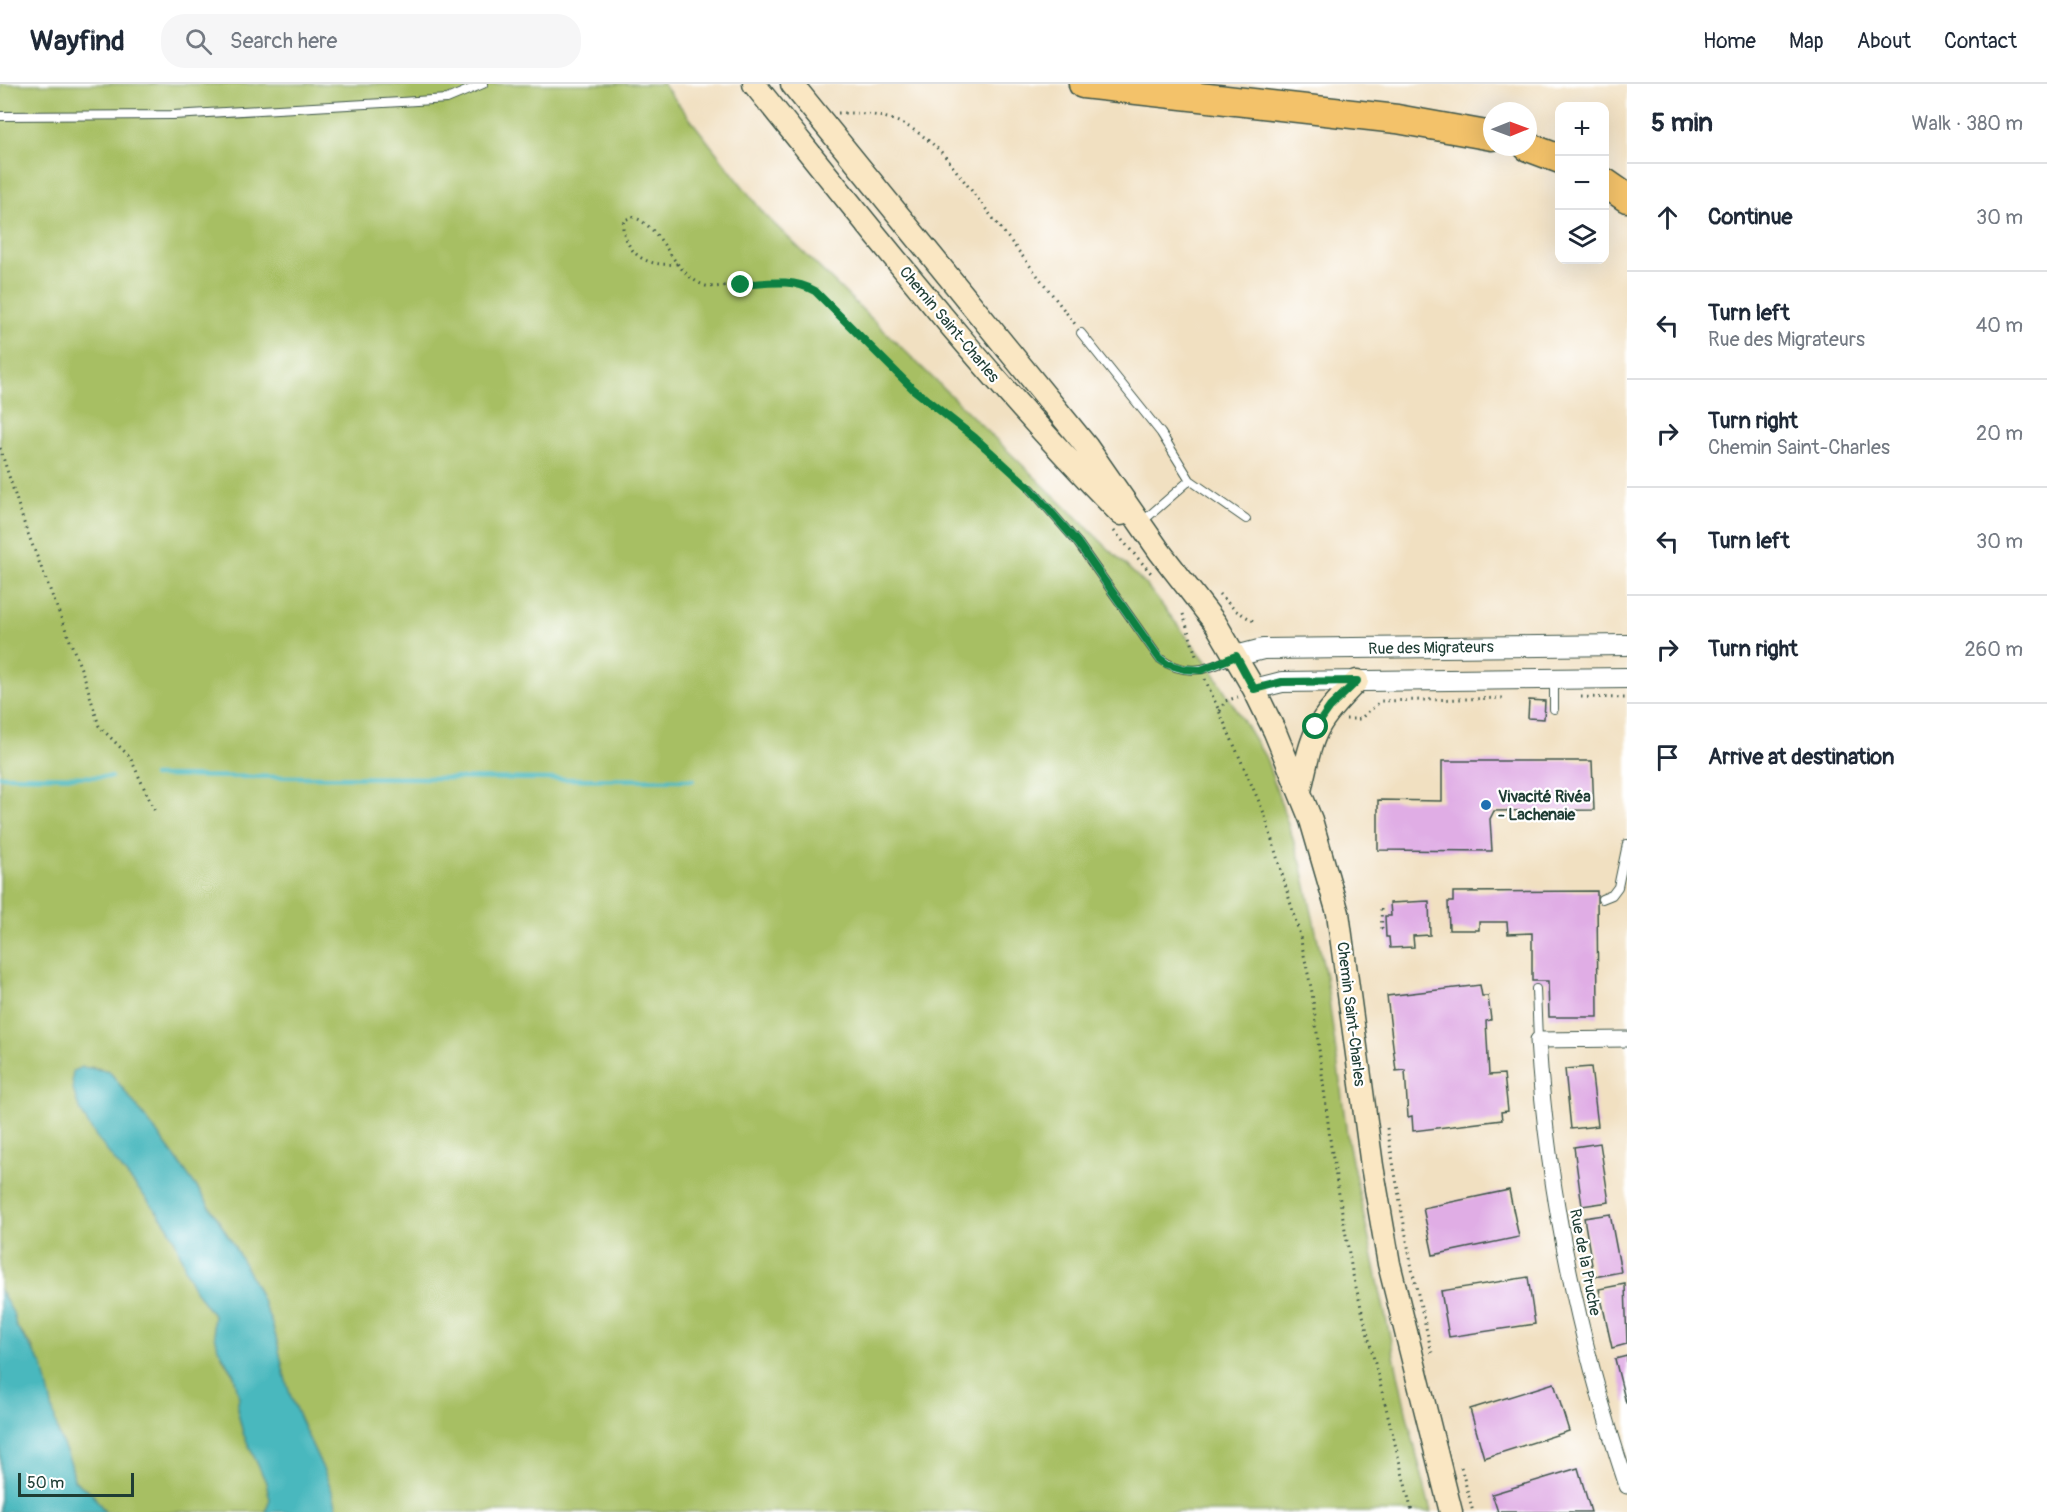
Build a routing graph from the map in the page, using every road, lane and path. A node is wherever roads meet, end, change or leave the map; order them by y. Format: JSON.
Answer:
{"nodes":[{"id":1,"x":483,"y":84,"type":"edge"},
{"id":2,"x":754,"y":84,"type":"edge"},
{"id":3,"x":792,"y":84,"type":"edge"},
{"id":4,"x":1083,"y":84,"type":"edge"},
{"id":5,"x":837,"y":113,"type":"dead end"},
{"id":6,"x":0,"y":116,"type":"edge"},
{"id":7,"x":1483,"y":134,"type":"edge"},
{"id":8,"x":1537,"y":150,"type":"edge"},
{"id":9,"x":1555,"y":157,"type":"edge"},
{"id":10,"x":1609,"y":185,"type":"edge"},
{"id":11,"x":1627,"y":198,"type":"edge"},
{"id":12,"x":677,"y":264,"type":"junction"},
{"id":13,"x":1081,"y":333,"type":"joint"},
{"id":14,"x":0,"y":447,"type":"edge"},
{"id":15,"x":1190,"y":480,"type":"junction"},
{"id":16,"x":1031,"y":489,"type":"joint"},
{"id":17,"x":1246,"y":519,"type":"dead end"},
{"id":18,"x":1138,"y":525,"type":"junction"},
{"id":19,"x":1627,"y":645,"type":"edge"},
{"id":20,"x":1236,"y":656,"type":"junction"},
{"id":21,"x":1203,"y":674,"type":"dead end"},
{"id":22,"x":1627,"y":678,"type":"edge"},
{"id":23,"x":1554,"y":679,"type":"junction"},
{"id":24,"x":1357,"y":681,"type":"junction"},
{"id":25,"x":1248,"y":693,"type":"junction"},
{"id":26,"x":1573,"y":696,"type":"dead end"},
{"id":27,"x":1512,"y":698,"type":"dead end"},
{"id":28,"x":1627,"y":698,"type":"edge"},
{"id":29,"x":1554,"y":709,"type":"dead end"},
{"id":30,"x":1220,"y":711,"type":"junction"},
{"id":31,"x":1343,"y":718,"type":"dead end"},
{"id":32,"x":1300,"y":791,"type":"junction"},
{"id":33,"x":156,"y":814,"type":"dead end"},
{"id":34,"x":1627,"y":844,"type":"edge"},
{"id":35,"x":1602,"y":898,"type":"dead end"},
{"id":36,"x":1381,"y":909,"type":"dead end"},
{"id":37,"x":1385,"y":929,"type":"dead end"},
{"id":38,"x":1536,"y":989,"type":"dead end"},
{"id":39,"x":1538,"y":1040,"type":"junction"},
{"id":40,"x":1627,"y":1040,"type":"edge"},
{"id":41,"x":1387,"y":1123,"type":"dead end"},
{"id":42,"x":1434,"y":1358,"type":"dead end"},
{"id":43,"x":1459,"y":1459,"type":"dead end"},
{"id":44,"x":1627,"y":1486,"type":"edge"},
{"id":45,"x":1412,"y":1512,"type":"edge"},
{"id":46,"x":1450,"y":1512,"type":"edge"},
{"id":47,"x":1473,"y":1512,"type":"edge"}],
"edges":[{"from":1,"to":6,"type":"lane"},
{"from":2,"to":18,"type":"main road","name":"Chemin Saint-Charles"},
{"from":3,"to":18,"type":"main road","name":"Chemin Saint-Charles"},
{"from":4,"to":7,"type":"highway"},
{"from":5,"to":13,"type":"path"},
{"from":8,"to":9,"type":"highway"},
{"from":10,"to":11,"type":"highway"},
{"from":12,"to":12,"type":"path"},
{"from":12,"to":16,"type":"path"},
{"from":13,"to":15,"type":"lane"},
{"from":14,"to":33,"type":"path"},
{"from":15,"to":17,"type":"lane"},
{"from":15,"to":18,"type":"lane"},
{"from":16,"to":20,"type":"lane"},
{"from":18,"to":20,"type":"main road","name":"Chemin Saint-Charles"},
{"from":19,"to":20,"type":"street","name":"Rue des Migrateurs"},
{"from":20,"to":25,"type":"main road","name":"Chemin Saint-Charles"},
{"from":21,"to":30,"type":"path"},
{"from":22,"to":23,"type":"street","name":"Rue des Migrateurs"},
{"from":23,"to":24,"type":"street","name":"Rue des Migrateurs"},
{"from":23,"to":29,"type":"lane"},
{"from":24,"to":25,"type":"street","name":"Rue des Migrateurs"},
{"from":24,"to":32,"type":"main road"},
{"from":25,"to":30,"type":"path"},
{"from":25,"to":32,"type":"main road","name":"Chemin Saint-Charles"},
{"from":26,"to":28,"type":"path"},
{"from":27,"to":31,"type":"path"},
{"from":30,"to":45,"type":"path"},
{"from":32,"to":46,"type":"main road","name":"Chemin Saint-Charles"},
{"from":34,"to":35,"type":"lane"},
{"from":36,"to":37,"type":"path"},
{"from":38,"to":39,"type":"lane"},
{"from":39,"to":40,"type":"street"},
{"from":39,"to":44,"type":"street","name":"Rue de la Pruche"},
{"from":41,"to":42,"type":"path"},
{"from":43,"to":47,"type":"path"}]}
